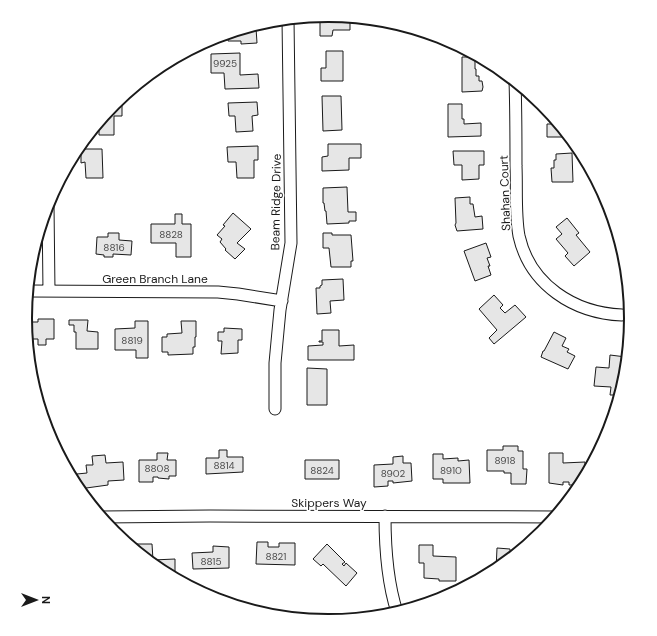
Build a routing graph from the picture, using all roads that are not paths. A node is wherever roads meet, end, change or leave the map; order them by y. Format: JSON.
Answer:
{"nodes":[{"id":1,"x":288,"y":25,"type":"edge"},
{"id":2,"x":515,"y":88,"type":"edge"},
{"id":3,"x":48,"y":222,"type":"edge"},
{"id":4,"x":34,"y":291,"type":"edge"},
{"id":5,"x":49,"y":291,"type":"junction"},
{"id":6,"x":282,"y":301,"type":"junction"},
{"id":7,"x":622,"y":315,"type":"dead end"},
{"id":8,"x":275,"y":409,"type":"dead end"},
{"id":9,"x":385,"y":516,"type":"junction"},
{"id":10,"x":548,"y":516,"type":"edge"},
{"id":11,"x":110,"y":517,"type":"edge"},
{"id":12,"x":395,"y":606,"type":"edge"}],
"edges":[{"from":1,"to":6,"type":"street","name":"Beam Ridge Drive"},
{"from":2,"to":7,"type":"street","name":"Shahan Court"},
{"from":3,"to":5,"type":"street"},
{"from":4,"to":5,"type":"street","name":"Green Branch Lane"},
{"from":5,"to":6,"type":"street","name":"Green Branch Lane"},
{"from":6,"to":8,"type":"street","name":"Beam Ridge Drive"},
{"from":9,"to":10,"type":"street","name":"Skippers Way"},
{"from":9,"to":11,"type":"street","name":"Skippers Way"},
{"from":9,"to":12,"type":"street"}]}
